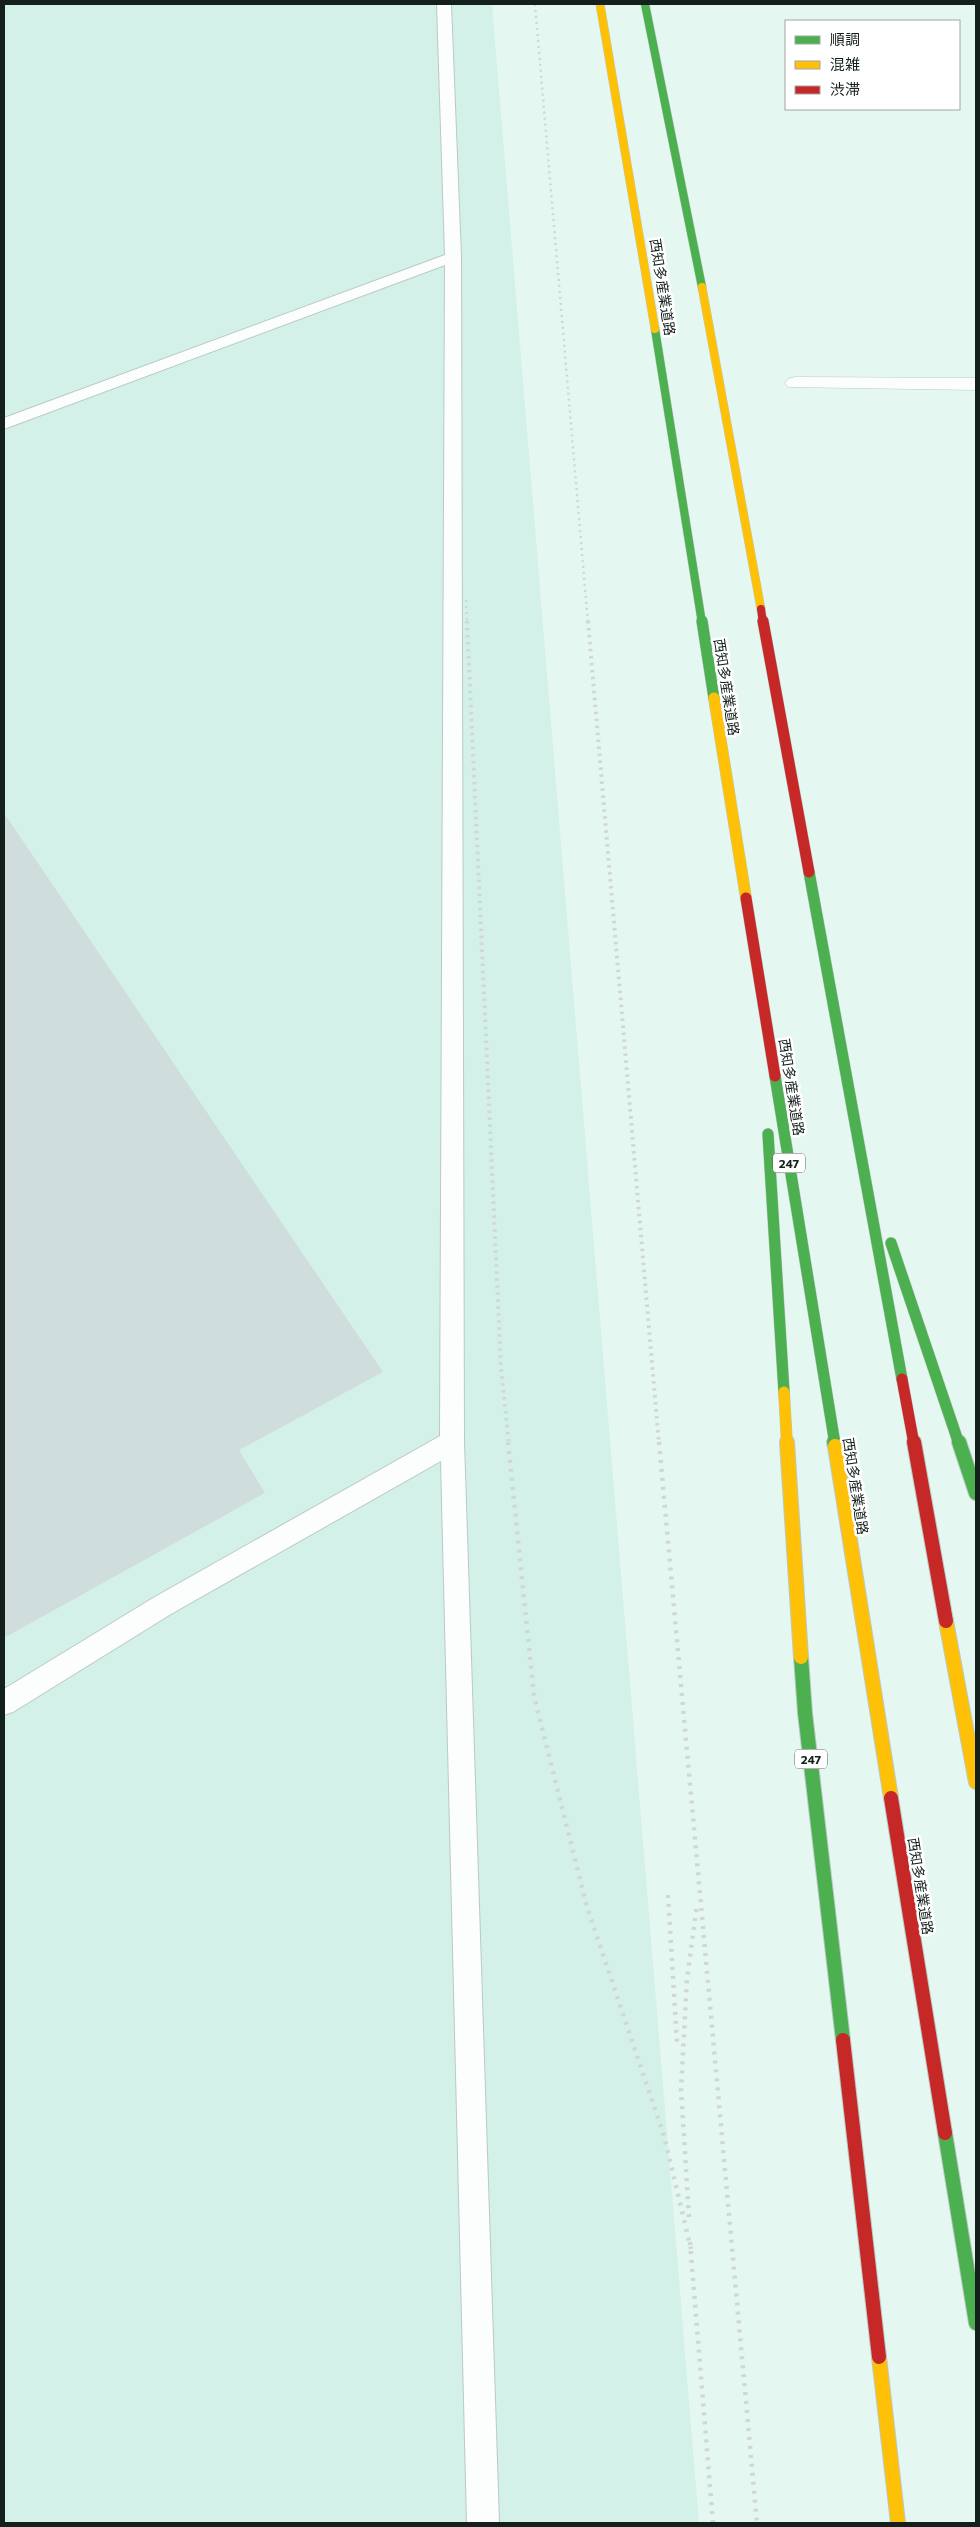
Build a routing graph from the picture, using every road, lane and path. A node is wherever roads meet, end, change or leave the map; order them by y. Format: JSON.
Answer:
{"nodes":[{"id":1,"x":444,"y":4,"type":"edge"},
{"id":2,"x":600,"y":4,"type":"edge"},
{"id":3,"x":645,"y":4,"type":"edge"},
{"id":4,"x":453,"y":257,"type":"junction"},
{"id":5,"x":795,"y":383,"type":"dead end"},
{"id":6,"x":976,"y":384,"type":"edge"},
{"id":7,"x":4,"y":424,"type":"edge"},
{"id":8,"x":761,"y":992,"type":"junction"},
{"id":9,"x":766,"y":1097,"type":"dead end"},
{"id":10,"x":768,"y":1126,"type":"dead end"},
{"id":11,"x":860,"y":1152,"type":"junction"},
{"id":12,"x":452,"y":1442,"type":"junction"},
{"id":13,"x":976,"y":1493,"type":"edge"},
{"id":14,"x":4,"y":1703,"type":"edge"},
{"id":15,"x":976,"y":1782,"type":"edge"},
{"id":16,"x":976,"y":2323,"type":"edge"},
{"id":17,"x":483,"y":2523,"type":"edge"},
{"id":18,"x":898,"y":2523,"type":"edge"}],
"edges":[{"from":1,"to":4,"type":"lane"},
{"from":2,"to":8,"type":"highway","name":"西知多産業道路","number":"247"},
{"from":3,"to":11,"type":"highway"},
{"from":4,"to":7,"type":"lane"},
{"from":4,"to":12,"type":"lane"},
{"from":5,"to":6,"type":"street"},
{"from":8,"to":9,"type":"highway","number":"247"},
{"from":8,"to":16,"type":"highway","name":"西知多産業道路","number":"247"},
{"from":10,"to":18,"type":"highway","number":"247"},
{"from":11,"to":13,"type":"highway"},
{"from":11,"to":15,"type":"highway"},
{"from":12,"to":14,"type":"lane"},
{"from":12,"to":17,"type":"lane"}]}
